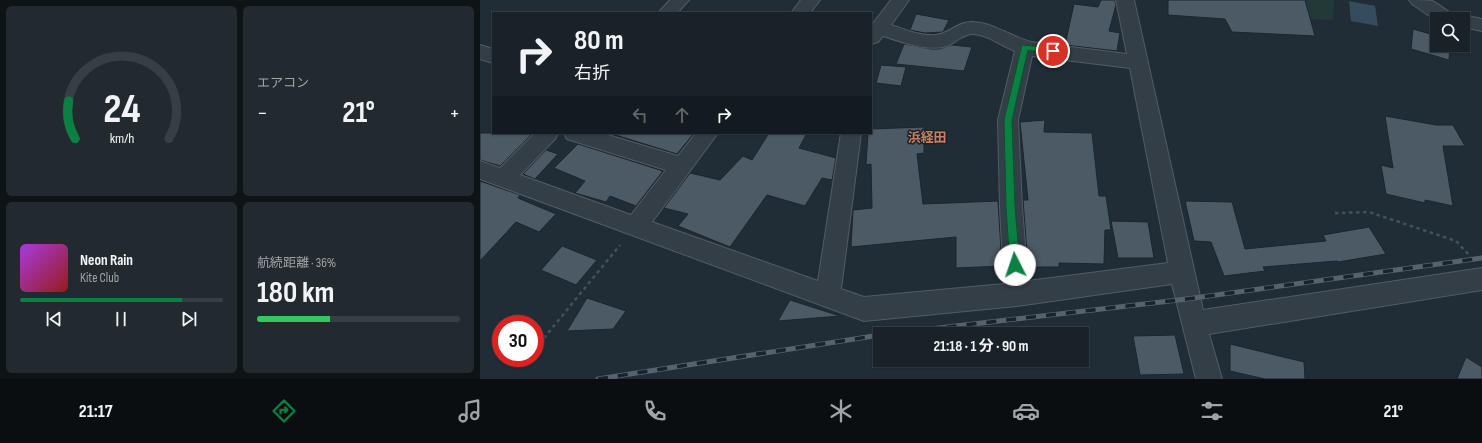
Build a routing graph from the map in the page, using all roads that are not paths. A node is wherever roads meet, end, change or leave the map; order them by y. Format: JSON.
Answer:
{"nodes":[{"id":1,"x":680,"y":0,"type":"edge"},
{"id":2,"x":811,"y":0,"type":"edge"},
{"id":3,"x":900,"y":0,"type":"edge"},
{"id":4,"x":1125,"y":0,"type":"edge"},
{"id":5,"x":1418,"y":0,"type":"edge"},
{"id":6,"x":668,"y":12,"type":"edge"},
{"id":7,"x":801,"y":12,"type":"edge"},
{"id":8,"x":1436,"y":12,"type":"edge"},
{"id":9,"x":1470,"y":22,"type":"edge"},
{"id":10,"x":1482,"y":25,"type":"edge"},
{"id":11,"x":875,"y":33,"type":"edge"},
{"id":12,"x":1025,"y":47,"type":"junction"},
{"id":13,"x":480,"y":52,"type":"edge"},
{"id":14,"x":492,"y":56,"type":"edge"},
{"id":15,"x":1138,"y":62,"type":"junction"},
{"id":16,"x":547,"y":134,"type":"edge"},
{"id":17,"x":577,"y":134,"type":"edge"},
{"id":18,"x":707,"y":134,"type":"edge"},
{"id":19,"x":851,"y":134,"type":"edge"},
{"id":20,"x":682,"y":166,"type":"junction"},
{"id":21,"x":480,"y":170,"type":"edge"},
{"id":22,"x":504,"y":178,"type":"junction"},
{"id":23,"x":636,"y":226,"type":"junction"},
{"id":24,"x":1181,"y":272,"type":"junction"},
{"id":25,"x":1480,"y":279,"type":"edge"},
{"id":26,"x":1017,"y":294,"type":"junction"},
{"id":27,"x":828,"y":295,"type":"junction"},
{"id":28,"x":1194,"y":324,"type":"junction"},
{"id":29,"x":1209,"y":379,"type":"edge"}],
"edges":[{"from":1,"to":6,"type":"street"},
{"from":2,"to":7,"type":"street"},
{"from":3,"to":11,"type":"street"},
{"from":4,"to":15,"type":"street"},
{"from":5,"to":8,"type":"street"},
{"from":9,"to":10,"type":"street"},
{"from":11,"to":12,"type":"street"},
{"from":12,"to":15,"type":"street"},
{"from":12,"to":26,"type":"street"},
{"from":13,"to":14,"type":"street"},
{"from":15,"to":24,"type":"street"},
{"from":16,"to":22,"type":"street"},
{"from":17,"to":20,"type":"street"},
{"from":18,"to":20,"type":"street"},
{"from":19,"to":27,"type":"street"},
{"from":20,"to":23,"type":"street"},
{"from":21,"to":22,"type":"street"},
{"from":22,"to":23,"type":"street"},
{"from":23,"to":27,"type":"street"},
{"from":24,"to":26,"type":"street"},
{"from":24,"to":28,"type":"street"},
{"from":25,"to":28,"type":"street"},
{"from":26,"to":27,"type":"street"},
{"from":28,"to":29,"type":"street"}]}
